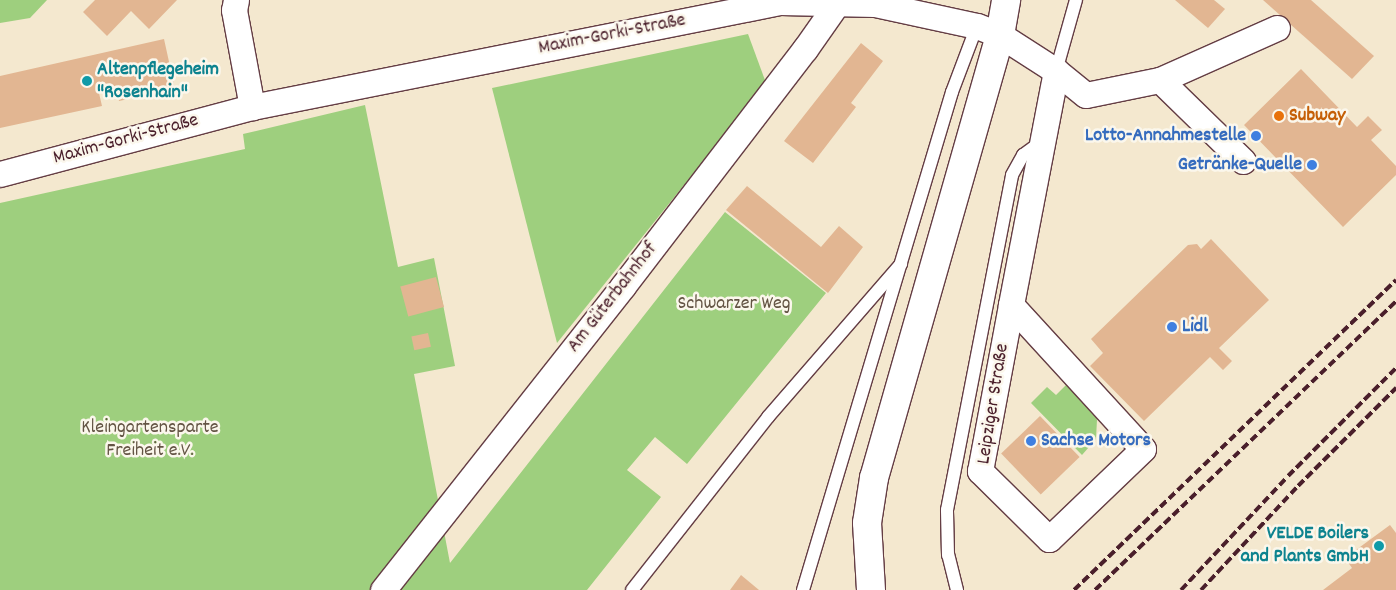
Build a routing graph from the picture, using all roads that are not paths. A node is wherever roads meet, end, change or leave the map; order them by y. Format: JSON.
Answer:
{"nodes":[{"id":1,"x":236,"y":0,"type":"edge"},
{"id":2,"x":1006,"y":0,"type":"edge"},
{"id":3,"x":1076,"y":0,"type":"edge"},
{"id":4,"x":838,"y":2,"type":"junction"},
{"id":5,"x":1278,"y":28,"type":"dead end"},
{"id":6,"x":989,"y":31,"type":"junction"},
{"id":7,"x":1056,"y":71,"type":"junction"},
{"id":8,"x":1160,"y":80,"type":"junction"},
{"id":9,"x":252,"y":106,"type":"junction"},
{"id":10,"x":1042,"y":141,"type":"junction"},
{"id":11,"x":1243,"y":160,"type":"dead end"},
{"id":12,"x":0,"y":174,"type":"edge"},
{"id":13,"x":904,"y":261,"type":"junction"},
{"id":14,"x":1011,"y":305,"type":"junction"},
{"id":15,"x":383,"y":590,"type":"edge"},
{"id":16,"x":632,"y":590,"type":"edge"},
{"id":17,"x":803,"y":590,"type":"edge"},
{"id":18,"x":871,"y":590,"type":"edge"},
{"id":19,"x":957,"y":590,"type":"edge"}],
"edges":[{"from":1,"to":9,"type":"street"},
{"from":2,"to":6,"type":"main road"},
{"from":3,"to":7,"type":"lane"},
{"from":4,"to":6,"type":"street","name":"Maxim-Gorki-Straße"},
{"from":4,"to":9,"type":"street","name":"Maxim-Gorki-Straße"},
{"from":4,"to":15,"type":"street","name":"Am Güterbahnhof"},
{"from":5,"to":8,"type":"street"},
{"from":6,"to":7,"type":"street"},
{"from":6,"to":13,"type":"lane"},
{"from":6,"to":18,"type":"main road"},
{"from":7,"to":8,"type":"street"},
{"from":7,"to":10,"type":"street","name":"Leipziger Straße"},
{"from":8,"to":11,"type":"street"},
{"from":9,"to":12,"type":"street","name":"Maxim-Gorki-Straße"},
{"from":10,"to":14,"type":"street","name":"Leipziger Straße"},
{"from":10,"to":19,"type":"lane"},
{"from":13,"to":16,"type":"lane"},
{"from":13,"to":17,"type":"lane"},
{"from":14,"to":14,"type":"street","name":"Leipziger Straße"}]}
